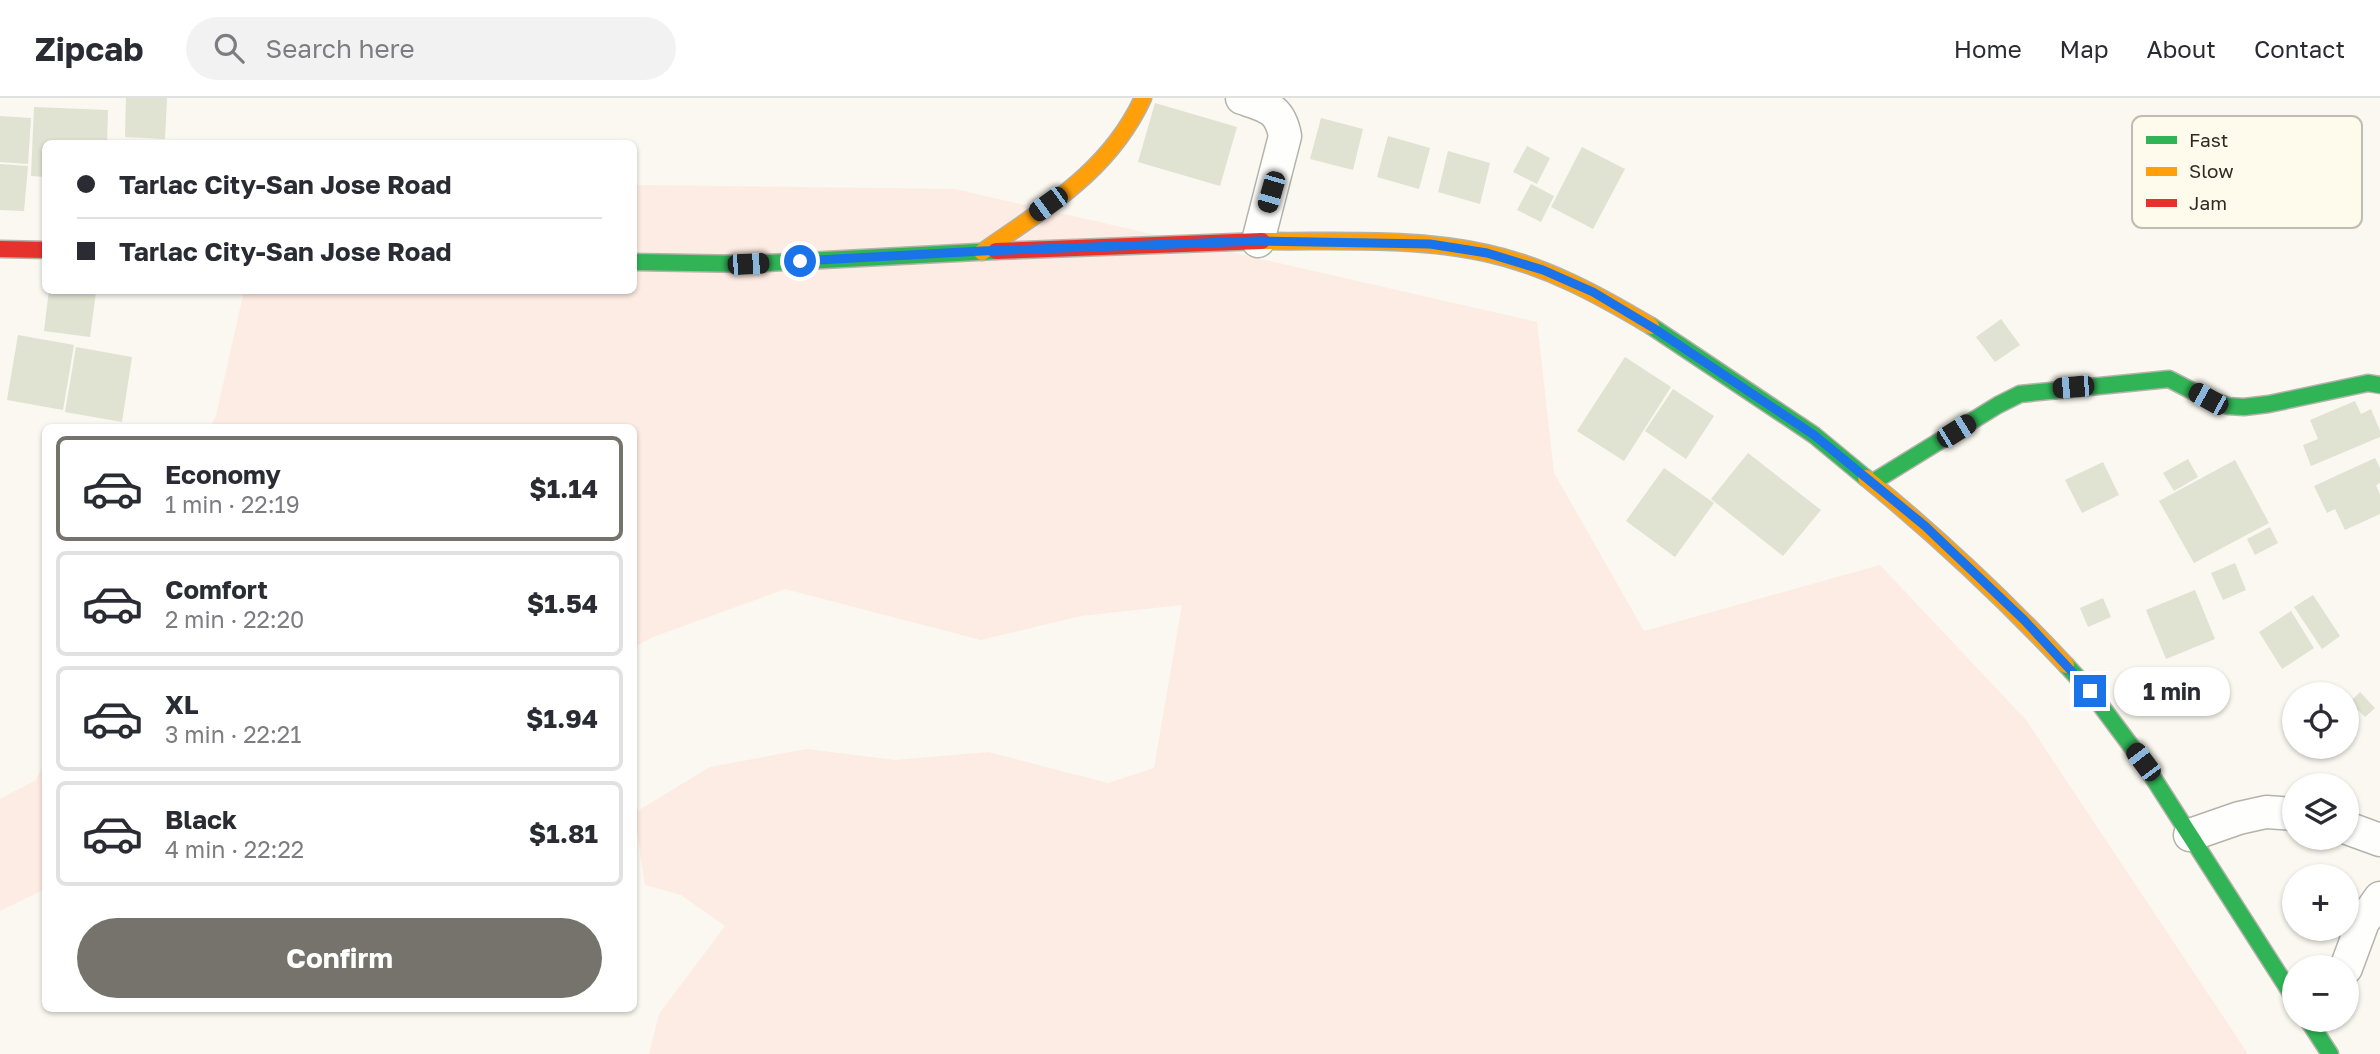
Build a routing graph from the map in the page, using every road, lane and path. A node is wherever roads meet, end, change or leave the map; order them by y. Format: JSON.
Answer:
{"nodes":[{"id":1,"x":1143,"y":98,"type":"edge"},
{"id":2,"x":1242,"y":98,"type":"edge"},
{"id":3,"x":1258,"y":241,"type":"junction"},
{"id":4,"x":0,"y":249,"type":"edge"},
{"id":5,"x":42,"y":250,"type":"edge"},
{"id":6,"x":982,"y":251,"type":"junction"},
{"id":7,"x":637,"y":262,"type":"edge"},
{"id":8,"x":2380,"y":385,"type":"edge"},
{"id":9,"x":1873,"y":482,"type":"junction"},
{"id":10,"x":2282,"y":813,"type":"edge"},
{"id":11,"x":2359,"y":832,"type":"edge"},
{"id":12,"x":2190,"y":835,"type":"junction"},
{"id":13,"x":2380,"y":840,"type":"edge"},
{"id":14,"x":2380,"y":898,"type":"edge"},
{"id":15,"x":2351,"y":955,"type":"edge"},
{"id":16,"x":2282,"y":979,"type":"edge"}],
"edges":[{"from":1,"to":6,"type":"main road"},
{"from":2,"to":3,"type":"street"},
{"from":3,"to":6,"type":"main road"},
{"from":3,"to":9,"type":"main road"},
{"from":4,"to":5,"type":"main road"},
{"from":6,"to":7,"type":"main road"},
{"from":8,"to":9,"type":"main road"},
{"from":9,"to":12,"type":"main road"},
{"from":10,"to":12,"type":"street"},
{"from":11,"to":13,"type":"street"},
{"from":12,"to":16,"type":"main road"},
{"from":14,"to":15,"type":"street"}]}
